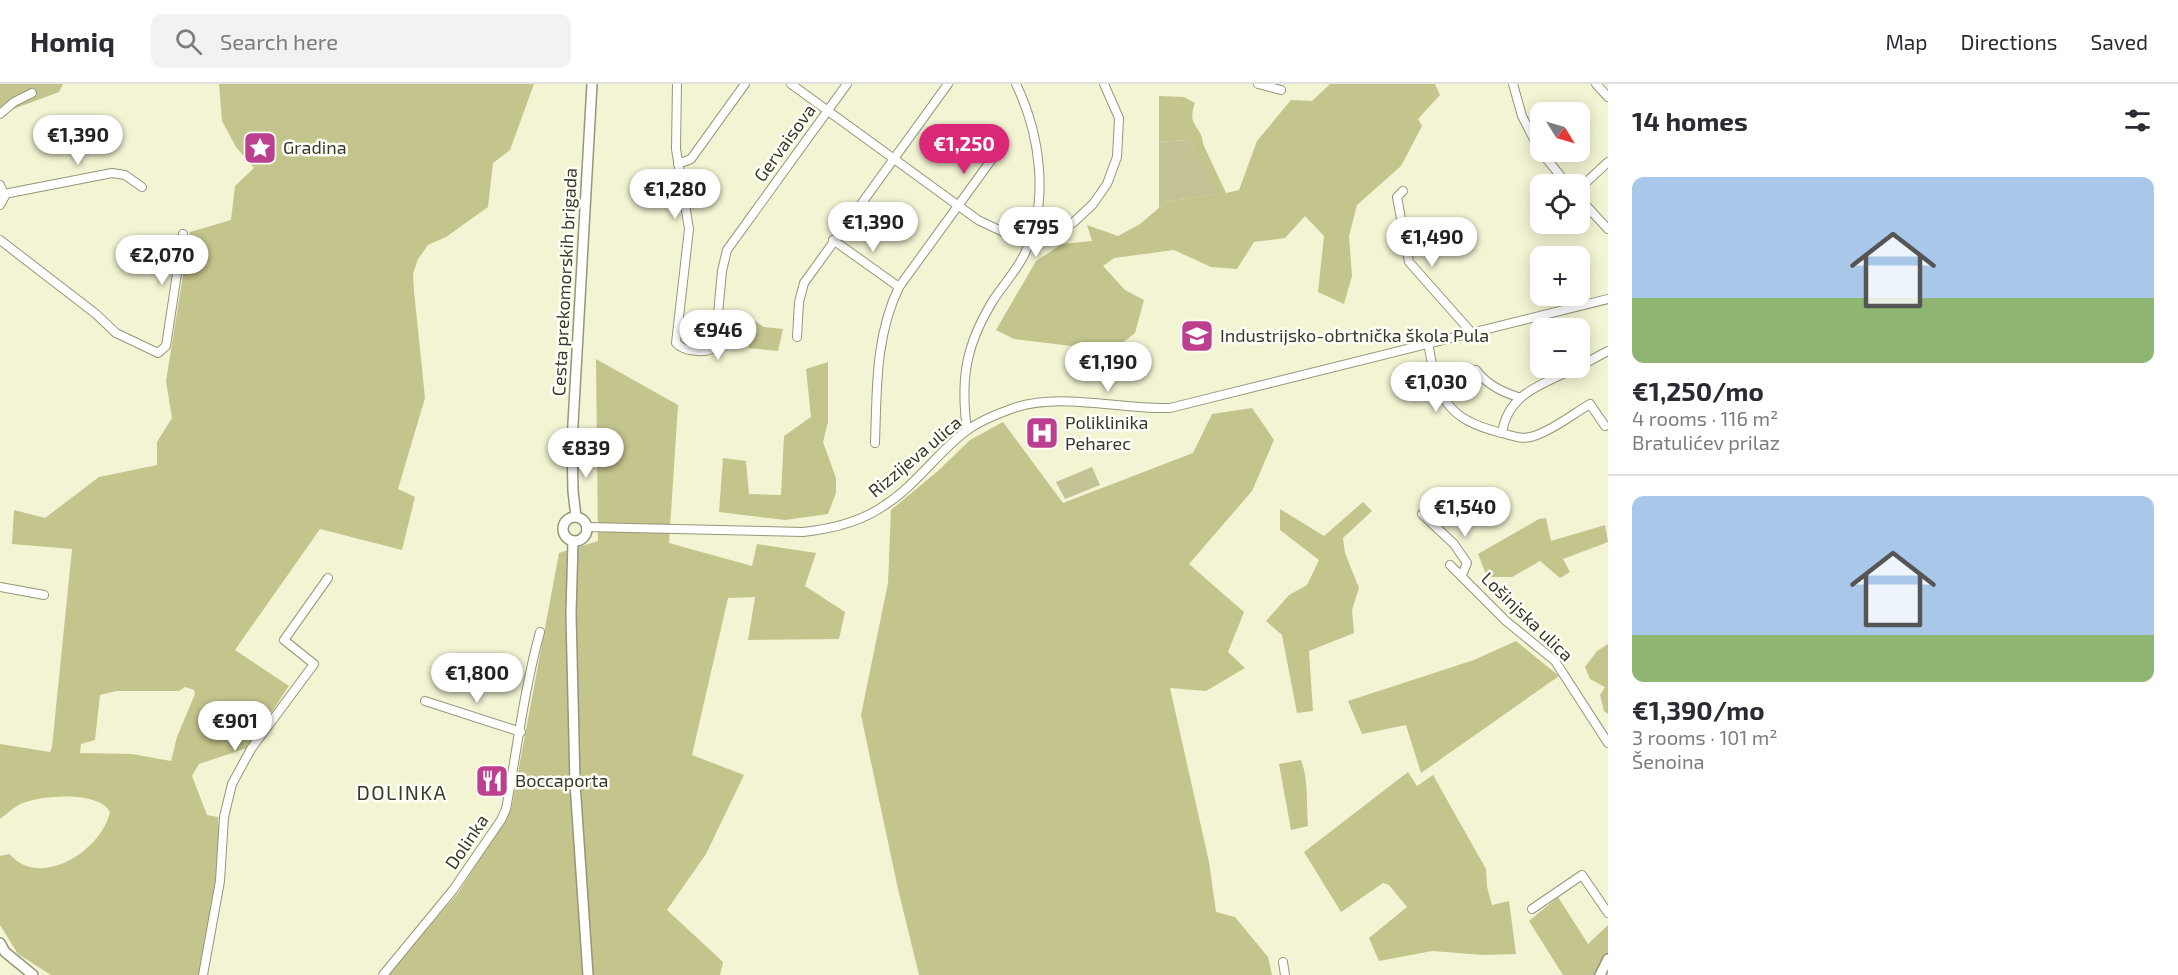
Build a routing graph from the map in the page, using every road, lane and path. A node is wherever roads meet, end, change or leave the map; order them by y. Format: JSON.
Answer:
{"nodes":[{"id":1,"x":592,"y":84,"type":"edge"},
{"id":2,"x":677,"y":84,"type":"edge"},
{"id":3,"x":745,"y":84,"type":"edge"},
{"id":4,"x":792,"y":84,"type":"edge"},
{"id":5,"x":847,"y":84,"type":"edge"},
{"id":6,"x":948,"y":84,"type":"edge"},
{"id":7,"x":1016,"y":84,"type":"edge"},
{"id":8,"x":1104,"y":84,"type":"edge"},
{"id":9,"x":1258,"y":84,"type":"edge"},
{"id":10,"x":1513,"y":84,"type":"edge"},
{"id":11,"x":1596,"y":84,"type":"edge"},
{"id":12,"x":1281,"y":90,"type":"dead end"},
{"id":13,"x":32,"y":93,"type":"dead end"},
{"id":14,"x":1608,"y":97,"type":"edge"},
{"id":15,"x":828,"y":110,"type":"junction"},
{"id":16,"x":0,"y":114,"type":"edge"},
{"id":17,"x":1530,"y":131,"type":"edge"},
{"id":18,"x":893,"y":158,"type":"junction"},
{"id":19,"x":992,"y":159,"type":"dead end"},
{"id":20,"x":1550,"y":162,"type":"edge"},
{"id":21,"x":1608,"y":162,"type":"edge"},
{"id":22,"x":678,"y":164,"type":"junction"},
{"id":23,"x":1559,"y":174,"type":"edge"},
{"id":24,"x":1590,"y":179,"type":"edge"},
{"id":25,"x":0,"y":185,"type":"edge"},
{"id":26,"x":142,"y":187,"type":"dead end"},
{"id":27,"x":1403,"y":190,"type":"dead end"},
{"id":28,"x":4,"y":194,"type":"junction"},
{"id":29,"x":0,"y":205,"type":"edge"},
{"id":30,"x":957,"y":206,"type":"junction"},
{"id":31,"x":1590,"y":210,"type":"edge"},
{"id":32,"x":1608,"y":229,"type":"edge"},
{"id":33,"x":183,"y":234,"type":"dead end"},
{"id":34,"x":0,"y":240,"type":"edge"},
{"id":35,"x":833,"y":240,"type":"junction"},
{"id":36,"x":1030,"y":240,"type":"junction"},
{"id":37,"x":899,"y":287,"type":"junction"},
{"id":38,"x":1608,"y":299,"type":"edge"},
{"id":39,"x":1544,"y":315,"type":"junction"},
{"id":40,"x":1545,"y":318,"type":"edge"},
{"id":41,"x":1471,"y":332,"type":"junction"},
{"id":42,"x":797,"y":337,"type":"dead end"},
{"id":43,"x":1428,"y":342,"type":"junction"},
{"id":44,"x":1608,"y":351,"type":"edge"},
{"id":45,"x":1590,"y":361,"type":"edge"},
{"id":46,"x":1476,"y":370,"type":"dead end"},
{"id":47,"x":1550,"y":378,"type":"edge"},
{"id":48,"x":1518,"y":398,"type":"junction"},
{"id":49,"x":1605,"y":426,"type":"dead end"},
{"id":50,"x":967,"y":430,"type":"junction"},
{"id":51,"x":1502,"y":433,"type":"junction"},
{"id":52,"x":875,"y":443,"type":"dead end"},
{"id":53,"x":1422,"y":514,"type":"dead end"},
{"id":54,"x":576,"y":517,"type":"junction"},
{"id":55,"x":586,"y":527,"type":"junction"},
{"id":56,"x":573,"y":541,"type":"junction"},
{"id":57,"x":1450,"y":565,"type":"dead end"},
{"id":58,"x":1462,"y":575,"type":"junction"},
{"id":59,"x":328,"y":578,"type":"dead end"},
{"id":60,"x":0,"y":587,"type":"edge"},
{"id":61,"x":44,"y":595,"type":"dead end"},
{"id":62,"x":540,"y":632,"type":"dead end"},
{"id":63,"x":424,"y":701,"type":"dead end"},
{"id":64,"x":521,"y":732,"type":"junction"},
{"id":65,"x":1608,"y":743,"type":"edge"},
{"id":66,"x":1532,"y":909,"type":"dead end"},
{"id":67,"x":1608,"y":913,"type":"edge"},
{"id":68,"x":0,"y":943,"type":"edge"},
{"id":69,"x":1608,"y":959,"type":"edge"},
{"id":70,"x":1283,"y":962,"type":"dead end"},
{"id":71,"x":33,"y":975,"type":"edge"},
{"id":72,"x":203,"y":975,"type":"edge"},
{"id":73,"x":382,"y":975,"type":"edge"},
{"id":74,"x":588,"y":975,"type":"edge"},
{"id":75,"x":1285,"y":975,"type":"edge"},
{"id":76,"x":1600,"y":975,"type":"edge"}],
"edges":[{"from":1,"to":54,"type":"main road","name":"Cesta prekomorskih brigada"},
{"from":2,"to":22,"type":"street"},
{"from":3,"to":22,"type":"street"},
{"from":4,"to":15,"type":"street"},
{"from":5,"to":15,"type":"street","name":"Gervaisova"},
{"from":6,"to":18,"type":"street"},
{"from":7,"to":36,"type":"street"},
{"from":8,"to":36,"type":"street"},
{"from":9,"to":12,"type":"street"},
{"from":10,"to":17,"type":"street"},
{"from":11,"to":14,"type":"street"},
{"from":13,"to":16,"type":"street"},
{"from":15,"to":18,"type":"street"},
{"from":15,"to":22,"type":"street","name":"Gervaisova"},
{"from":18,"to":30,"type":"street"},
{"from":18,"to":35,"type":"street"},
{"from":19,"to":30,"type":"street"},
{"from":20,"to":23,"type":"street"},
{"from":21,"to":24,"type":"street"},
{"from":25,"to":28,"type":"street"},
{"from":26,"to":28,"type":"street"},
{"from":27,"to":41,"type":"street"},
{"from":28,"to":29,"type":"street"},
{"from":30,"to":36,"type":"street"},
{"from":30,"to":37,"type":"street"},
{"from":31,"to":32,"type":"street"},
{"from":33,"to":34,"type":"street"},
{"from":35,"to":37,"type":"street"},
{"from":35,"to":42,"type":"street"},
{"from":36,"to":50,"type":"street"},
{"from":37,"to":52,"type":"street"},
{"from":38,"to":39,"type":"street","name":"Rizzijeva ulica"},
{"from":39,"to":40,"type":"street"},
{"from":39,"to":41,"type":"street","name":"Rizzijeva ulica"},
{"from":41,"to":43,"type":"street","name":"Rizzijeva ulica"},
{"from":43,"to":50,"type":"street","name":"Rizzijeva ulica"},
{"from":43,"to":51,"type":"street"},
{"from":44,"to":45,"type":"street"},
{"from":46,"to":48,"type":"street"},
{"from":47,"to":48,"type":"street"},
{"from":48,"to":51,"type":"street"},
{"from":49,"to":51,"type":"street"},
{"from":50,"to":55,"type":"street","name":"Rizzijeva ulica"},
{"from":53,"to":58,"type":"street","name":"Lošinjska ulica"},
{"from":54,"to":55,"type":"main road"},
{"from":54,"to":56,"type":"main road"},
{"from":55,"to":56,"type":"main road"},
{"from":56,"to":74,"type":"main road"},
{"from":57,"to":58,"type":"street","name":"Lošinjska ulica"},
{"from":58,"to":65,"type":"street","name":"Lošinjska ulica"},
{"from":59,"to":72,"type":"street"},
{"from":60,"to":61,"type":"street"},
{"from":62,"to":64,"type":"street","name":"Dolinka"},
{"from":63,"to":64,"type":"street"},
{"from":64,"to":73,"type":"street","name":"Dolinka"},
{"from":66,"to":67,"type":"street"},
{"from":68,"to":71,"type":"main road"},
{"from":69,"to":76,"type":"main road"},
{"from":70,"to":75,"type":"street"}]}
